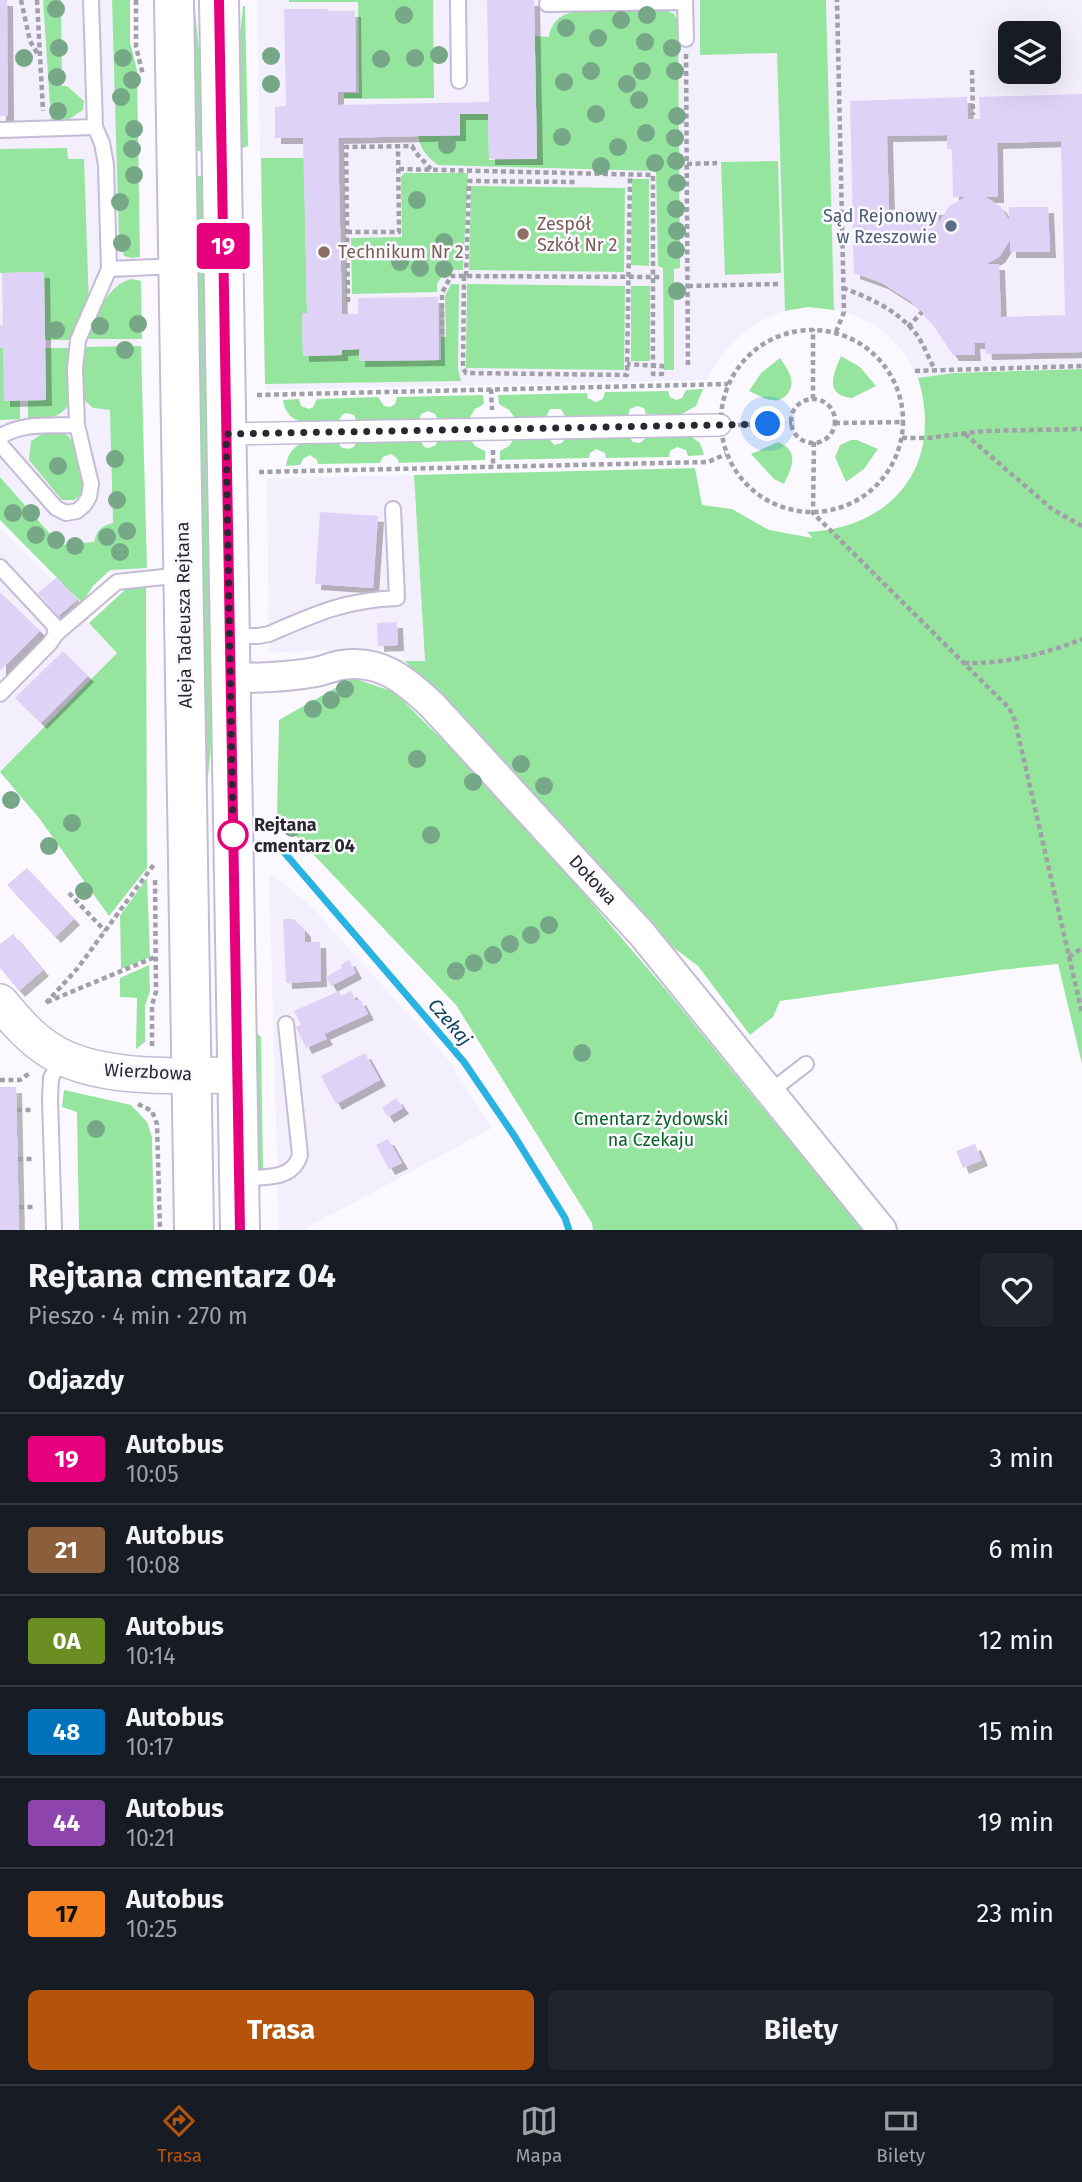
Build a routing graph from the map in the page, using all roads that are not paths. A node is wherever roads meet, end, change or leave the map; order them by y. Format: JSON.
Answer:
{"nodes":[{"id":1,"x":92,"y":0,"type":"edge"},
{"id":2,"x":174,"y":0,"type":"edge"},
{"id":3,"x":219,"y":0,"type":"edge"},
{"id":4,"x":457,"y":0,"type":"edge"},
{"id":5,"x":685,"y":1,"type":"edge"},
{"id":6,"x":547,"y":4,"type":"dead end"},
{"id":7,"x":686,"y":39,"type":"road end"},
{"id":8,"x":459,"y":81,"type":"dead end"},
{"id":9,"x":95,"y":127,"type":"junction"},
{"id":10,"x":0,"y":130,"type":"edge"},
{"id":11,"x":178,"y":266,"type":"junction"},
{"id":12,"x":109,"y":269,"type":"junction"},
{"id":13,"x":77,"y":425,"type":"junction"},
{"id":14,"x":720,"y":425,"type":"road end"},
{"id":15,"x":226,"y":434,"type":"junction"},
{"id":16,"x":0,"y":437,"type":"edge"},
{"id":17,"x":0,"y":444,"type":"edge"},
{"id":18,"x":393,"y":509,"type":"dead end"},
{"id":19,"x":0,"y":568,"type":"edge"},
{"id":20,"x":183,"y":575,"type":"junction"},
{"id":21,"x":56,"y":634,"type":"junction"},
{"id":22,"x":230,"y":636,"type":"junction"},
{"id":23,"x":231,"y":678,"type":"junction"},
{"id":24,"x":0,"y":694,"type":"edge"},
{"id":25,"x":13,"y":1014,"type":"edge"},
{"id":26,"x":286,"y":1024,"type":"dead end"},
{"id":27,"x":49,"y":1062,"type":"junction"},
{"id":28,"x":806,"y":1063,"type":"dead end"},
{"id":29,"x":237,"y":1075,"type":"junction"},
{"id":30,"x":191,"y":1076,"type":"junction"},
{"id":31,"x":771,"y":1091,"type":"junction"},
{"id":32,"x":239,"y":1178,"type":"junction"},
{"id":33,"x":54,"y":1230,"type":"edge"},
{"id":34,"x":194,"y":1230,"type":"edge"},
{"id":35,"x":240,"y":1230,"type":"edge"},
{"id":36,"x":882,"y":1230,"type":"edge"}],
"edges":[{"from":1,"to":9,"type":"lane"},
{"from":2,"to":11,"type":"main road","name":"Aleja Tadeusza Rejtana"},
{"from":3,"to":15,"type":"main road"},
{"from":4,"to":8,"type":"lane"},
{"from":5,"to":6,"type":"lane"},
{"from":5,"to":7,"type":"lane"},
{"from":9,"to":10,"type":"lane"},
{"from":9,"to":12,"type":"lane"},
{"from":11,"to":12,"type":"lane"},
{"from":11,"to":20,"type":"main road","name":"Aleja Tadeusza Rejtana"},
{"from":12,"to":13,"type":"lane"},
{"from":13,"to":16,"type":"lane"},
{"from":13,"to":17,"type":"lane"},
{"from":14,"to":15,"type":"street"},
{"from":15,"to":22,"type":"main road"},
{"from":18,"to":22,"type":"lane"},
{"from":19,"to":21,"type":"lane"},
{"from":20,"to":21,"type":"lane"},
{"from":20,"to":30,"type":"main road","name":"Aleja Tadeusza Rejtana"},
{"from":21,"to":24,"type":"lane"},
{"from":22,"to":23,"type":"main road"},
{"from":23,"to":29,"type":"main road"},
{"from":23,"to":31,"type":"street","name":"Dołowa"},
{"from":25,"to":27,"type":"street","name":"Wierzbowa"},
{"from":26,"to":32,"type":"lane"},
{"from":27,"to":30,"type":"street","name":"Wierzbowa"},
{"from":27,"to":33,"type":"lane"},
{"from":28,"to":31,"type":"lane"},
{"from":29,"to":30,"type":"street","name":"Wierzbowa"},
{"from":29,"to":32,"type":"main road"},
{"from":30,"to":34,"type":"main road","name":"Aleja Tadeusza Rejtana"},
{"from":31,"to":36,"type":"street","name":"Dołowa"},
{"from":32,"to":35,"type":"main road"}]}
